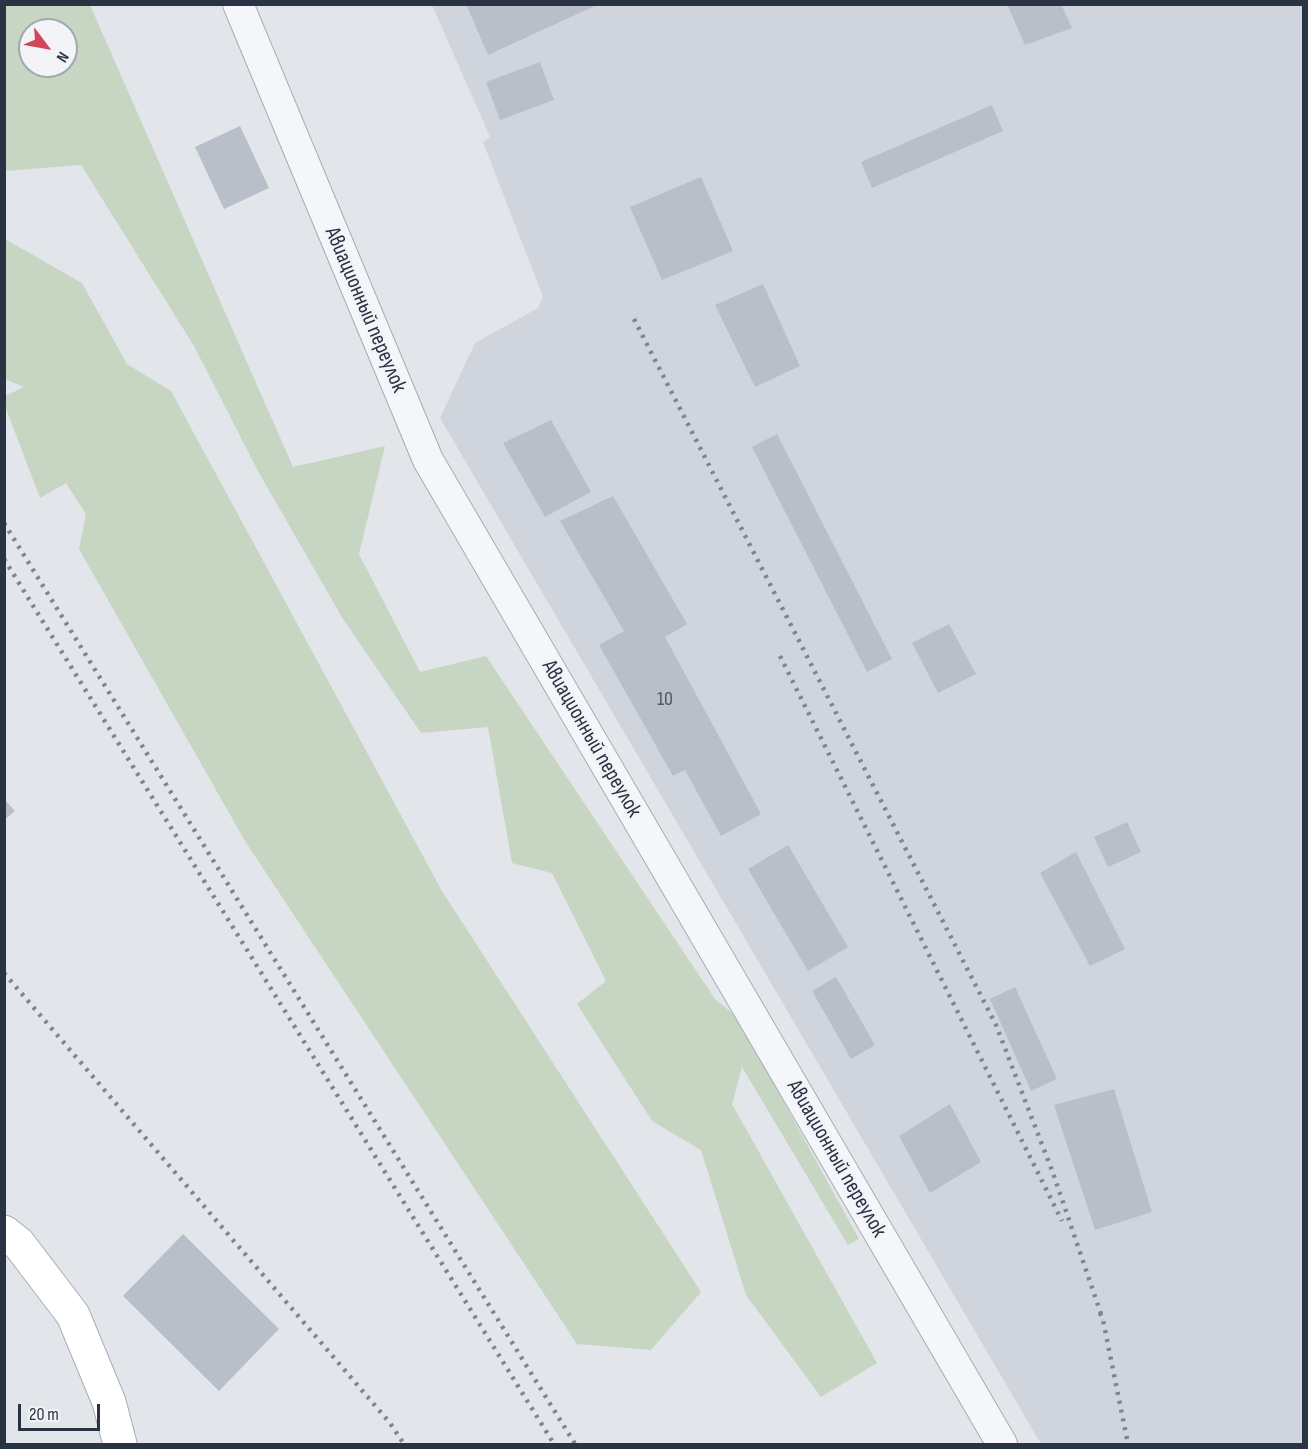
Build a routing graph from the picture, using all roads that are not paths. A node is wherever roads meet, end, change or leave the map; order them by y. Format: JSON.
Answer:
{"nodes":[{"id":1,"x":238,"y":4,"type":"edge"},
{"id":2,"x":4,"y":1232,"type":"edge"},
{"id":3,"x":120,"y":1444,"type":"edge"},
{"id":4,"x":1002,"y":1444,"type":"edge"}],
"edges":[{"from":1,"to":4,"type":"street","name":"Авиационный переулок"},
{"from":2,"to":3,"type":"street"}]}
